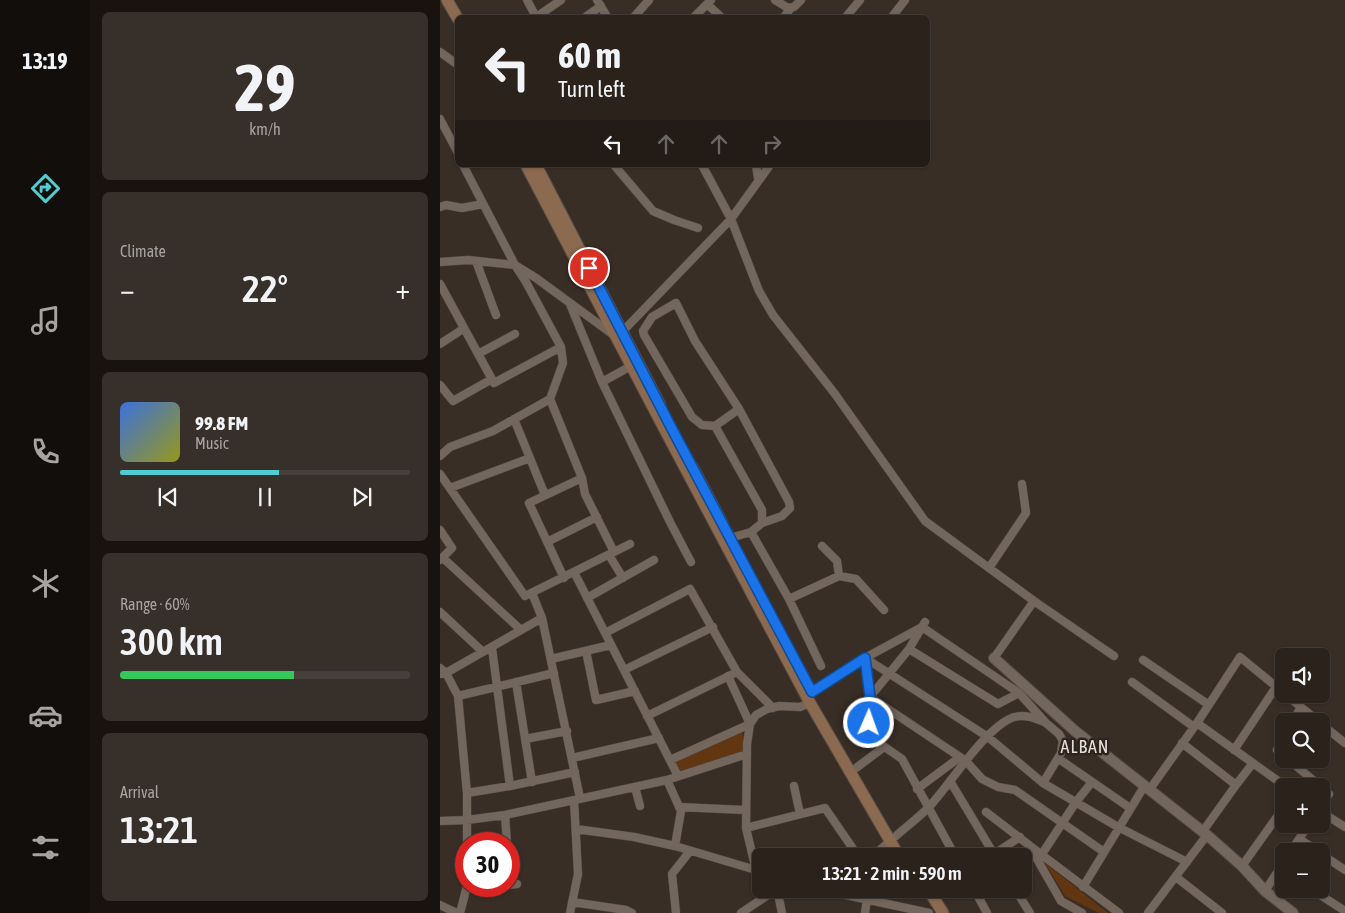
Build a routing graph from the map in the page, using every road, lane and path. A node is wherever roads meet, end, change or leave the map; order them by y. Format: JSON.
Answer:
{"nodes":[{"id":1,"x":447,"y":0,"type":"edge"},
{"id":2,"x":527,"y":0,"type":"edge"},
{"id":3,"x":561,"y":0,"type":"edge"},
{"id":4,"x":649,"y":0,"type":"edge"},
{"id":5,"x":775,"y":0,"type":"edge"},
{"id":6,"x":800,"y":0,"type":"edge"},
{"id":7,"x":860,"y":0,"type":"edge"},
{"id":8,"x":905,"y":0,"type":"edge"},
{"id":9,"x":709,"y":2,"type":"edge"},
{"id":10,"x":599,"y":3,"type":"edge"},
{"id":11,"x":791,"y":8,"type":"junction"},
{"id":12,"x":456,"y":15,"type":"edge"},
{"id":13,"x":534,"y":15,"type":"edge"},
{"id":14,"x":538,"y":15,"type":"edge"},
{"id":15,"x":587,"y":15,"type":"edge"},
{"id":16,"x":606,"y":15,"type":"edge"},
{"id":17,"x":636,"y":15,"type":"edge"},
{"id":18,"x":697,"y":15,"type":"edge"},
{"id":19,"x":720,"y":15,"type":"edge"},
{"id":20,"x":785,"y":15,"type":"edge"},
{"id":21,"x":848,"y":15,"type":"edge"},
{"id":22,"x":893,"y":15,"type":"edge"},
{"id":23,"x":440,"y":52,"type":"edge"},
{"id":24,"x":455,"y":63,"type":"edge"},
{"id":25,"x":440,"y":119,"type":"edge"},
{"id":26,"x":455,"y":148,"type":"edge"},
{"id":27,"x":464,"y":167,"type":"edge"},
{"id":28,"x":527,"y":167,"type":"edge"},
{"id":29,"x":537,"y":167,"type":"edge"},
{"id":30,"x":616,"y":167,"type":"edge"},
{"id":31,"x":703,"y":167,"type":"edge"},
{"id":32,"x":756,"y":167,"type":"edge"},
{"id":33,"x":768,"y":167,"type":"edge"},
{"id":34,"x":758,"y":178,"type":"junction"},
{"id":35,"x":483,"y":204,"type":"junction"},
{"id":36,"x":440,"y":207,"type":"edge"},
{"id":37,"x":730,"y":219,"type":"junction"},
{"id":38,"x":698,"y":228,"type":"dead end"},
{"id":39,"x":476,"y":261,"type":"junction"},
{"id":40,"x":440,"y":262,"type":"edge"},
{"id":41,"x":515,"y":265,"type":"junction"},
{"id":42,"x":536,"y":278,"type":"junction"},
{"id":43,"x":526,"y":282,"type":"junction"},
{"id":44,"x":440,"y":284,"type":"edge"},
{"id":45,"x":443,"y":298,"type":"edge"},
{"id":46,"x":570,"y":304,"type":"junction"},
{"id":47,"x":496,"y":315,"type":"dead end"},
{"id":48,"x":463,"y":329,"type":"junction"},
{"id":49,"x":619,"y":333,"type":"junction"},
{"id":50,"x":515,"y":334,"type":"dead end"},
{"id":51,"x":440,"y":344,"type":"edge"},
{"id":52,"x":561,"y":347,"type":"junction"},
{"id":53,"x":478,"y":354,"type":"junction"},
{"id":54,"x":631,"y":366,"type":"junction"},
{"id":55,"x":492,"y":379,"type":"junction"},
{"id":56,"x":602,"y":382,"type":"junction"},
{"id":57,"x":440,"y":385,"type":"edge"},
{"id":58,"x":550,"y":400,"type":"junction"},
{"id":59,"x":740,"y":409,"type":"junction"},
{"id":60,"x":514,"y":419,"type":"junction"},
{"id":61,"x":715,"y":426,"type":"junction"},
{"id":62,"x":440,"y":456,"type":"edge"},
{"id":63,"x":530,"y":458,"type":"junction"},
{"id":64,"x":440,"y":474,"type":"edge"},
{"id":65,"x":582,"y":478,"type":"junction"},
{"id":66,"x":1022,"y":484,"type":"dead end"},
{"id":67,"x":450,"y":488,"type":"junction"},
{"id":68,"x":545,"y":495,"type":"junction"},
{"id":69,"x":597,"y":517,"type":"junction"},
{"id":70,"x":762,"y":523,"type":"junction"},
{"id":71,"x":440,"y":530,"type":"edge"},
{"id":72,"x":751,"y":532,"type":"junction"},
{"id":73,"x":727,"y":540,"type":"junction"},
{"id":74,"x":547,"y":542,"type":"junction"},
{"id":75,"x":630,"y":544,"type":"dead end"},
{"id":76,"x":822,"y":546,"type":"dead end"},
{"id":77,"x":612,"y":553,"type":"junction"},
{"id":78,"x":441,"y":559,"type":"edge"},
{"id":79,"x":654,"y":560,"type":"dead end"},
{"id":80,"x":691,"y":562,"type":"dead end"},
{"id":81,"x":990,"y":568,"type":"junction"},
{"id":82,"x":574,"y":572,"type":"junction"},
{"id":83,"x":839,"y":576,"type":"junction"},
{"id":84,"x":564,"y":578,"type":"junction"},
{"id":85,"x":623,"y":578,"type":"junction"},
{"id":86,"x":532,"y":592,"type":"junction"},
{"id":87,"x":586,"y":598,"type":"junction"},
{"id":88,"x":789,"y":600,"type":"junction"},
{"id":89,"x":1034,"y":601,"type":"junction"},
{"id":90,"x":884,"y":610,"type":"dead end"},
{"id":91,"x":440,"y":612,"type":"edge"},
{"id":92,"x":542,"y":618,"type":"junction"},
{"id":93,"x":923,"y":625,"type":"junction"},
{"id":94,"x":713,"y":628,"type":"junction"},
{"id":95,"x":521,"y":630,"type":"junction"},
{"id":96,"x":605,"y":633,"type":"junction"},
{"id":97,"x":611,"y":645,"type":"junction"},
{"id":98,"x":492,"y":648,"type":"junction"},
{"id":99,"x":909,"y":649,"type":"junction"},
{"id":100,"x":586,"y":651,"type":"junction"},
{"id":101,"x":483,"y":652,"type":"junction"},
{"id":102,"x":1114,"y":656,"type":"dead end"},
{"id":103,"x":865,"y":658,"type":"junction"},
{"id":104,"x":994,"y":658,"type":"joint"},
{"id":105,"x":551,"y":659,"type":"junction"},
{"id":106,"x":1143,"y":660,"type":"dead end"},
{"id":107,"x":821,"y":666,"type":"dead end"},
{"id":108,"x":624,"y":670,"type":"junction"},
{"id":109,"x":442,"y":672,"type":"edge"},
{"id":110,"x":737,"y":672,"type":"junction"},
{"id":111,"x":554,"y":673,"type":"junction"},
{"id":112,"x":890,"y":673,"type":"junction"},
{"id":113,"x":728,"y":676,"type":"junction"},
{"id":114,"x":516,"y":682,"type":"junction"},
{"id":115,"x":1132,"y":682,"type":"dead end"},
{"id":116,"x":498,"y":686,"type":"junction"},
{"id":117,"x":1275,"y":686,"type":"edge"},
{"id":118,"x":1275,"y":688,"type":"edge"},
{"id":119,"x":635,"y":691,"type":"junction"},
{"id":120,"x":1019,"y":693,"type":"junction"},
{"id":121,"x":458,"y":696,"type":"junction"},
{"id":122,"x":870,"y":697,"type":"junction"},
{"id":123,"x":811,"y":698,"type":"junction"},
{"id":124,"x":1296,"y":703,"type":"edge"},
{"id":125,"x":1209,"y":705,"type":"junction"},
{"id":126,"x":1301,"y":707,"type":"junction"},
{"id":127,"x":773,"y":708,"type":"junction"},
{"id":128,"x":1298,"y":713,"type":"edge"},
{"id":129,"x":1309,"y":713,"type":"edge"},
{"id":130,"x":647,"y":716,"type":"junction"},
{"id":131,"x":1046,"y":723,"type":"junction"},
{"id":132,"x":750,"y":724,"type":"junction"},
{"id":133,"x":1196,"y":725,"type":"junction"},
{"id":134,"x":1330,"y":730,"type":"edge"},
{"id":135,"x":567,"y":731,"type":"junction"},
{"id":136,"x":988,"y":737,"type":"junction"},
{"id":137,"x":659,"y":738,"type":"junction"},
{"id":138,"x":525,"y":739,"type":"junction"},
{"id":139,"x":1182,"y":743,"type":"junction"},
{"id":140,"x":1345,"y":743,"type":"edge"},
{"id":141,"x":884,"y":746,"type":"junction"},
{"id":142,"x":1234,"y":750,"type":"junction"},
{"id":143,"x":747,"y":754,"type":"junction"},
{"id":144,"x":572,"y":758,"type":"junction"},
{"id":145,"x":963,"y":759,"type":"junction"},
{"id":146,"x":1059,"y":759,"type":"junction"},
{"id":147,"x":670,"y":760,"type":"junction"},
{"id":148,"x":1254,"y":763,"type":"junction"},
{"id":149,"x":856,"y":768,"type":"junction"},
{"id":150,"x":1299,"y":768,"type":"edge"},
{"id":151,"x":575,"y":772,"type":"junction"},
{"id":152,"x":678,"y":776,"type":"junction"},
{"id":153,"x":1310,"y":778,"type":"edge"},
{"id":154,"x":1275,"y":779,"type":"edge"},
{"id":155,"x":667,"y":780,"type":"junction"},
{"id":156,"x":950,"y":781,"type":"junction"},
{"id":157,"x":532,"y":782,"type":"junction"},
{"id":158,"x":1092,"y":782,"type":"junction"},
{"id":159,"x":1043,"y":783,"type":"junction"},
{"id":160,"x":1236,"y":785,"type":"junction"},
{"id":161,"x":510,"y":786,"type":"junction"},
{"id":162,"x":794,"y":786,"type":"dead end"},
{"id":163,"x":635,"y":787,"type":"junction"},
{"id":164,"x":1147,"y":787,"type":"junction"},
{"id":165,"x":917,"y":789,"type":"junction"},
{"id":166,"x":467,"y":793,"type":"junction"},
{"id":167,"x":577,"y":799,"type":"junction"},
{"id":168,"x":1076,"y":802,"type":"junction"},
{"id":169,"x":640,"y":806,"type":"dead end"},
{"id":170,"x":679,"y":807,"type":"junction"},
{"id":171,"x":1130,"y":808,"type":"junction"},
{"id":172,"x":928,"y":809,"type":"junction"},
{"id":173,"x":745,"y":810,"type":"junction"},
{"id":174,"x":986,"y":812,"type":"dead end"},
{"id":175,"x":800,"y":814,"type":"junction"},
{"id":176,"x":505,"y":815,"type":"junction"},
{"id":177,"x":1330,"y":818,"type":"edge"},
{"id":178,"x":467,"y":820,"type":"junction"},
{"id":179,"x":1275,"y":820,"type":"edge"},
{"id":180,"x":440,"y":821,"type":"edge"},
{"id":181,"x":1063,"y":822,"type":"junction"},
{"id":182,"x":1118,"y":827,"type":"junction"},
{"id":183,"x":1345,"y":827,"type":"edge"},
{"id":184,"x":746,"y":828,"type":"junction"},
{"id":185,"x":576,"y":829,"type":"junction"},
{"id":186,"x":467,"y":832,"type":"edge"},
{"id":187,"x":506,"y":832,"type":"edge"},
{"id":188,"x":1205,"y":833,"type":"junction"},
{"id":189,"x":1303,"y":833,"type":"edge"},
{"id":190,"x":1020,"y":837,"type":"junction"},
{"id":191,"x":893,"y":838,"type":"junction"},
{"id":192,"x":1299,"y":839,"type":"junction"},
{"id":193,"x":1296,"y":843,"type":"edge"},
{"id":194,"x":1305,"y":843,"type":"edge"},
{"id":195,"x":1028,"y":845,"type":"junction"},
{"id":196,"x":675,"y":846,"type":"junction"},
{"id":197,"x":852,"y":848,"type":"edge"},
{"id":198,"x":882,"y":848,"type":"edge"},
{"id":199,"x":896,"y":848,"type":"edge"},
{"id":200,"x":901,"y":848,"type":"edge"},
{"id":201,"x":950,"y":848,"type":"edge"},
{"id":202,"x":988,"y":848,"type":"edge"},
{"id":203,"x":1004,"y":848,"type":"edge"},
{"id":204,"x":752,"y":850,"type":"edge"},
{"id":205,"x":690,"y":851,"type":"junction"},
{"id":206,"x":1104,"y":852,"type":"junction"},
{"id":207,"x":1042,"y":854,"type":"junction"},
{"id":208,"x":1330,"y":860,"type":"edge"},
{"id":209,"x":1187,"y":862,"type":"junction"},
{"id":210,"x":1242,"y":866,"type":"junction"},
{"id":211,"x":752,"y":870,"type":"edge"},
{"id":212,"x":1345,"y":870,"type":"edge"},
{"id":213,"x":1176,"y":877,"type":"junction"},
{"id":214,"x":1275,"y":877,"type":"edge"},
{"id":215,"x":1083,"y":887,"type":"junction"},
{"id":216,"x":1265,"y":891,"type":"junction"},
{"id":217,"x":464,"y":897,"type":"edge"},
{"id":218,"x":764,"y":898,"type":"edge"},
{"id":219,"x":779,"y":898,"type":"edge"},
{"id":220,"x":864,"y":898,"type":"edge"},
{"id":221,"x":878,"y":898,"type":"edge"},
{"id":222,"x":925,"y":898,"type":"edge"},
{"id":223,"x":934,"y":898,"type":"edge"},
{"id":224,"x":979,"y":898,"type":"edge"},
{"id":225,"x":1021,"y":898,"type":"edge"},
{"id":226,"x":1325,"y":898,"type":"edge"},
{"id":227,"x":867,"y":899,"type":"junction"},
{"id":228,"x":572,"y":902,"type":"junction"},
{"id":229,"x":880,"y":902,"type":"junction"},
{"id":230,"x":440,"y":905,"type":"edge"},
{"id":231,"x":1153,"y":911,"type":"edge"},
{"id":232,"x":1345,"y":911,"type":"edge"},
{"id":233,"x":459,"y":913,"type":"edge"},
{"id":234,"x":570,"y":913,"type":"edge"},
{"id":235,"x":632,"y":913,"type":"edge"},
{"id":236,"x":676,"y":913,"type":"edge"},
{"id":237,"x":741,"y":913,"type":"edge"},
{"id":238,"x":782,"y":913,"type":"edge"},
{"id":239,"x":865,"y":913,"type":"edge"},
{"id":240,"x":928,"y":913,"type":"edge"},
{"id":241,"x":934,"y":913,"type":"edge"},
{"id":242,"x":943,"y":913,"type":"edge"},
{"id":243,"x":987,"y":913,"type":"edge"},
{"id":244,"x":1030,"y":913,"type":"edge"},
{"id":245,"x":1082,"y":913,"type":"edge"},
{"id":246,"x":1119,"y":913,"type":"edge"},
{"id":247,"x":1222,"y":913,"type":"edge"},
{"id":248,"x":1293,"y":913,"type":"edge"}],
"edges":[{"from":1,"to":12,"type":"main road"},
{"from":2,"to":13,"type":"street"},
{"from":3,"to":14,"type":"street"},
{"from":4,"to":17,"type":"street"},
{"from":5,"to":11,"type":"street"},
{"from":6,"to":11,"type":"street"},
{"from":7,"to":21,"type":"street"},
{"from":8,"to":22,"type":"street"},
{"from":9,"to":18,"type":"street"},
{"from":9,"to":19,"type":"street"},
{"from":10,"to":15,"type":"street"},
{"from":10,"to":16,"type":"street"},
{"from":11,"to":20,"type":"street"},
{"from":23,"to":24,"type":"street"},
{"from":25,"to":26,"type":"street"},
{"from":27,"to":35,"type":"street"},
{"from":28,"to":49,"type":"main road"},
{"from":29,"to":49,"type":"main road"},
{"from":30,"to":38,"type":"street"},
{"from":31,"to":37,"type":"street"},
{"from":32,"to":34,"type":"street"},
{"from":33,"to":34,"type":"street"},
{"from":34,"to":37,"type":"street"},
{"from":35,"to":36,"type":"street"},
{"from":35,"to":41,"type":"street"},
{"from":37,"to":49,"type":"street"},
{"from":37,"to":81,"type":"street"},
{"from":39,"to":40,"type":"street"},
{"from":39,"to":41,"type":"street"},
{"from":39,"to":47,"type":"street"},
{"from":41,"to":42,"type":"street"},
{"from":41,"to":43,"type":"street"},
{"from":42,"to":43,"type":"street"},
{"from":42,"to":46,"type":"street"},
{"from":43,"to":52,"type":"street"},
{"from":44,"to":45,"type":"street"},
{"from":45,"to":48,"type":"street"},
{"from":46,"to":49,"type":"street"},
{"from":46,"to":56,"type":"street"},
{"from":48,"to":51,"type":"street"},
{"from":48,"to":53,"type":"street"},
{"from":49,"to":54,"type":"main road"},
{"from":49,"to":73,"type":"main road"},
{"from":50,"to":53,"type":"street"},
{"from":52,"to":55,"type":"street"},
{"from":52,"to":58,"type":"street"},
{"from":53,"to":55,"type":"street"},
{"from":54,"to":56,"type":"street"},
{"from":54,"to":73,"type":"main road"},
{"from":55,"to":57,"type":"street"},
{"from":56,"to":80,"type":"street"},
{"from":58,"to":60,"type":"street"},
{"from":58,"to":65,"type":"street"},
{"from":59,"to":61,"type":"street"},
{"from":59,"to":61,"type":"street"},
{"from":59,"to":70,"type":"street"},
{"from":60,"to":62,"type":"street"},
{"from":60,"to":63,"type":"street"},
{"from":61,"to":70,"type":"street"},
{"from":63,"to":67,"type":"street"},
{"from":63,"to":68,"type":"street"},
{"from":64,"to":67,"type":"street"},
{"from":65,"to":68,"type":"street"},
{"from":65,"to":69,"type":"street"},
{"from":66,"to":81,"type":"street"},
{"from":67,"to":86,"type":"street"},
{"from":68,"to":74,"type":"street"},
{"from":69,"to":74,"type":"street"},
{"from":69,"to":77,"type":"street"},
{"from":70,"to":72,"type":"street"},
{"from":71,"to":78,"type":"street"},
{"from":72,"to":73,"type":"street"},
{"from":72,"to":88,"type":"street"},
{"from":73,"to":123,"type":"main road"},
{"from":74,"to":84,"type":"street"},
{"from":75,"to":77,"type":"street"},
{"from":76,"to":83,"type":"street"},
{"from":77,"to":82,"type":"street"},
{"from":77,"to":85,"type":"street"},
{"from":78,"to":95,"type":"street"},
{"from":79,"to":85,"type":"street"},
{"from":81,"to":89,"type":"street"},
{"from":82,"to":84,"type":"street"},
{"from":82,"to":87,"type":"street"},
{"from":83,"to":88,"type":"street"},
{"from":83,"to":90,"type":"street"},
{"from":84,"to":86,"type":"street"},
{"from":85,"to":87,"type":"street"},
{"from":86,"to":92,"type":"street"},
{"from":87,"to":96,"type":"street"},
{"from":88,"to":107,"type":"street"},
{"from":89,"to":102,"type":"street"},
{"from":89,"to":104,"type":"street"},
{"from":91,"to":101,"type":"street"},
{"from":92,"to":95,"type":"street"},
{"from":92,"to":105,"type":"street"},
{"from":93,"to":99,"type":"street"},
{"from":93,"to":103,"type":"street"},
{"from":93,"to":120,"type":"street"},
{"from":94,"to":96,"type":"street"},
{"from":94,"to":108,"type":"street"},
{"from":94,"to":110,"type":"street"},
{"from":95,"to":98,"type":"street"},
{"from":96,"to":97,"type":"street"},
{"from":97,"to":100,"type":"street"},
{"from":97,"to":108,"type":"street"},
{"from":98,"to":101,"type":"street"},
{"from":98,"to":116,"type":"street"},
{"from":99,"to":112,"type":"street"},
{"from":99,"to":120,"type":"street"},
{"from":100,"to":105,"type":"street"},
{"from":100,"to":119,"type":"street"},
{"from":101,"to":109,"type":"street"},
{"from":103,"to":112,"type":"street"},
{"from":103,"to":122,"type":"street"},
{"from":103,"to":123,"type":"street"},
{"from":104,"to":164,"type":"street"},
{"from":105,"to":111,"type":"street"},
{"from":106,"to":125,"type":"street"},
{"from":108,"to":119,"type":"street"},
{"from":109,"to":121,"type":"street"},
{"from":110,"to":113,"type":"street"},
{"from":110,"to":127,"type":"street"},
{"from":111,"to":114,"type":"street"},
{"from":111,"to":135,"type":"street"},
{"from":112,"to":122,"type":"street"},
{"from":112,"to":136,"type":"street"},
{"from":113,"to":130,"type":"street"},
{"from":113,"to":132,"type":"street"},
{"from":114,"to":116,"type":"street"},
{"from":114,"to":138,"type":"street"},
{"from":115,"to":133,"type":"street"},
{"from":116,"to":121,"type":"street"},
{"from":116,"to":161,"type":"street"},
{"from":117,"to":125,"type":"street"},
{"from":118,"to":142,"type":"street"},
{"from":119,"to":130,"type":"street"},
{"from":120,"to":131,"type":"street"},
{"from":121,"to":166,"type":"street"},
{"from":122,"to":141,"type":"street"},
{"from":122,"to":145,"type":"street"},
{"from":123,"to":127,"type":"street"},
{"from":123,"to":149,"type":"main road"},
{"from":123,"to":191,"type":"main road"},
{"from":124,"to":126,"type":"street"},
{"from":125,"to":133,"type":"street"},
{"from":126,"to":128,"type":"street"},
{"from":126,"to":129,"type":"street"},
{"from":127,"to":132,"type":"street"},
{"from":130,"to":137,"type":"street"},
{"from":131,"to":136,"type":"street"},
{"from":131,"to":146,"type":"street"},
{"from":132,"to":143,"type":"street"},
{"from":132,"to":147,"type":"street"},
{"from":133,"to":139,"type":"street"},
{"from":133,"to":142,"type":"street"},
{"from":134,"to":140,"type":"street"},
{"from":135,"to":138,"type":"street"},
{"from":135,"to":144,"type":"street"},
{"from":136,"to":145,"type":"street"},
{"from":136,"to":159,"type":"street"},
{"from":137,"to":144,"type":"street"},
{"from":137,"to":147,"type":"street"},
{"from":138,"to":157,"type":"street"},
{"from":139,"to":160,"type":"street"},
{"from":139,"to":164,"type":"street"},
{"from":141,"to":149,"type":"street"},
{"from":141,"to":165,"type":"street"},
{"from":142,"to":148,"type":"street"},
{"from":143,"to":152,"type":"street"},
{"from":143,"to":173,"type":"street"},
{"from":144,"to":151,"type":"street"},
{"from":145,"to":156,"type":"street"},
{"from":145,"to":165,"type":"street"},
{"from":145,"to":181,"type":"street"},
{"from":146,"to":158,"type":"street"},
{"from":146,"to":159,"type":"street"},
{"from":147,"to":152,"type":"street"},
{"from":148,"to":154,"type":"street"},
{"from":148,"to":160,"type":"street"},
{"from":149,"to":191,"type":"main road"},
{"from":150,"to":153,"type":"street"},
{"from":151,"to":157,"type":"street"},
{"from":151,"to":167,"type":"street"},
{"from":152,"to":155,"type":"street"},
{"from":155,"to":163,"type":"street"},
{"from":155,"to":170,"type":"street"},
{"from":156,"to":172,"type":"street"},
{"from":156,"to":202,"type":"street"},
{"from":157,"to":161,"type":"street"},
{"from":158,"to":168,"type":"street"},
{"from":158,"to":171,"type":"street"},
{"from":159,"to":168,"type":"street"},
{"from":160,"to":188,"type":"street"},
{"from":161,"to":166,"type":"street"},
{"from":162,"to":175,"type":"street"},
{"from":163,"to":167,"type":"street"},
{"from":163,"to":169,"type":"street"},
{"from":164,"to":171,"type":"street"},
{"from":164,"to":188,"type":"street"},
{"from":165,"to":172,"type":"street"},
{"from":166,"to":178,"type":"street"},
{"from":167,"to":176,"type":"street"},
{"from":167,"to":185,"type":"street"},
{"from":168,"to":181,"type":"street"},
{"from":168,"to":182,"type":"street"},
{"from":170,"to":173,"type":"street"},
{"from":170,"to":196,"type":"street"},
{"from":171,"to":182,"type":"street"},
{"from":172,"to":191,"type":"street"},
{"from":172,"to":201,"type":"street"},
{"from":173,"to":184,"type":"street"},
{"from":174,"to":190,"type":"street"},
{"from":175,"to":184,"type":"street"},
{"from":175,"to":197,"type":"street"},
{"from":176,"to":178,"type":"street"},
{"from":176,"to":187,"type":"street"},
{"from":177,"to":183,"type":"street"},
{"from":178,"to":180,"type":"street"},
{"from":178,"to":186,"type":"street"},
{"from":179,"to":210,"type":"street"},
{"from":181,"to":206,"type":"street"},
{"from":181,"to":207,"type":"street"},
{"from":182,"to":206,"type":"street"},
{"from":182,"to":209,"type":"street"},
{"from":184,"to":204,"type":"street"},
{"from":185,"to":196,"type":"street"},
{"from":185,"to":228,"type":"street"},
{"from":188,"to":209,"type":"street"},
{"from":188,"to":210,"type":"street"},
{"from":189,"to":192,"type":"street"},
{"from":190,"to":195,"type":"street"},
{"from":190,"to":203,"type":"street"},
{"from":191,"to":198,"type":"street"},
{"from":191,"to":199,"type":"main road"},
{"from":191,"to":200,"type":"main road"},
{"from":192,"to":193,"type":"street"},
{"from":192,"to":194,"type":"street"},
{"from":195,"to":207,"type":"street"},
{"from":195,"to":245,"type":"street"},
{"from":196,"to":205,"type":"street"},
{"from":205,"to":211,"type":"street"},
{"from":205,"to":236,"type":"street"},
{"from":206,"to":215,"type":"street"},
{"from":207,"to":215,"type":"street"},
{"from":208,"to":212,"type":"street"},
{"from":209,"to":213,"type":"street"},
{"from":210,"to":216,"type":"street"},
{"from":213,"to":231,"type":"street"},
{"from":213,"to":247,"type":"street"},
{"from":214,"to":216,"type":"street"},
{"from":215,"to":246,"type":"street"},
{"from":216,"to":248,"type":"street"},
{"from":217,"to":233,"type":"street"},
{"from":218,"to":237,"type":"street"},
{"from":219,"to":238,"type":"street"},
{"from":220,"to":227,"type":"street"},
{"from":221,"to":229,"type":"street"},
{"from":222,"to":241,"type":"main road"},
{"from":223,"to":242,"type":"main road"},
{"from":224,"to":243,"type":"street"},
{"from":225,"to":244,"type":"street"},
{"from":226,"to":232,"type":"street"},
{"from":227,"to":229,"type":"street"},
{"from":227,"to":239,"type":"street"},
{"from":228,"to":234,"type":"street"},
{"from":228,"to":235,"type":"street"},
{"from":229,"to":240,"type":"street"},
{"from":230,"to":233,"type":"street"}]}
